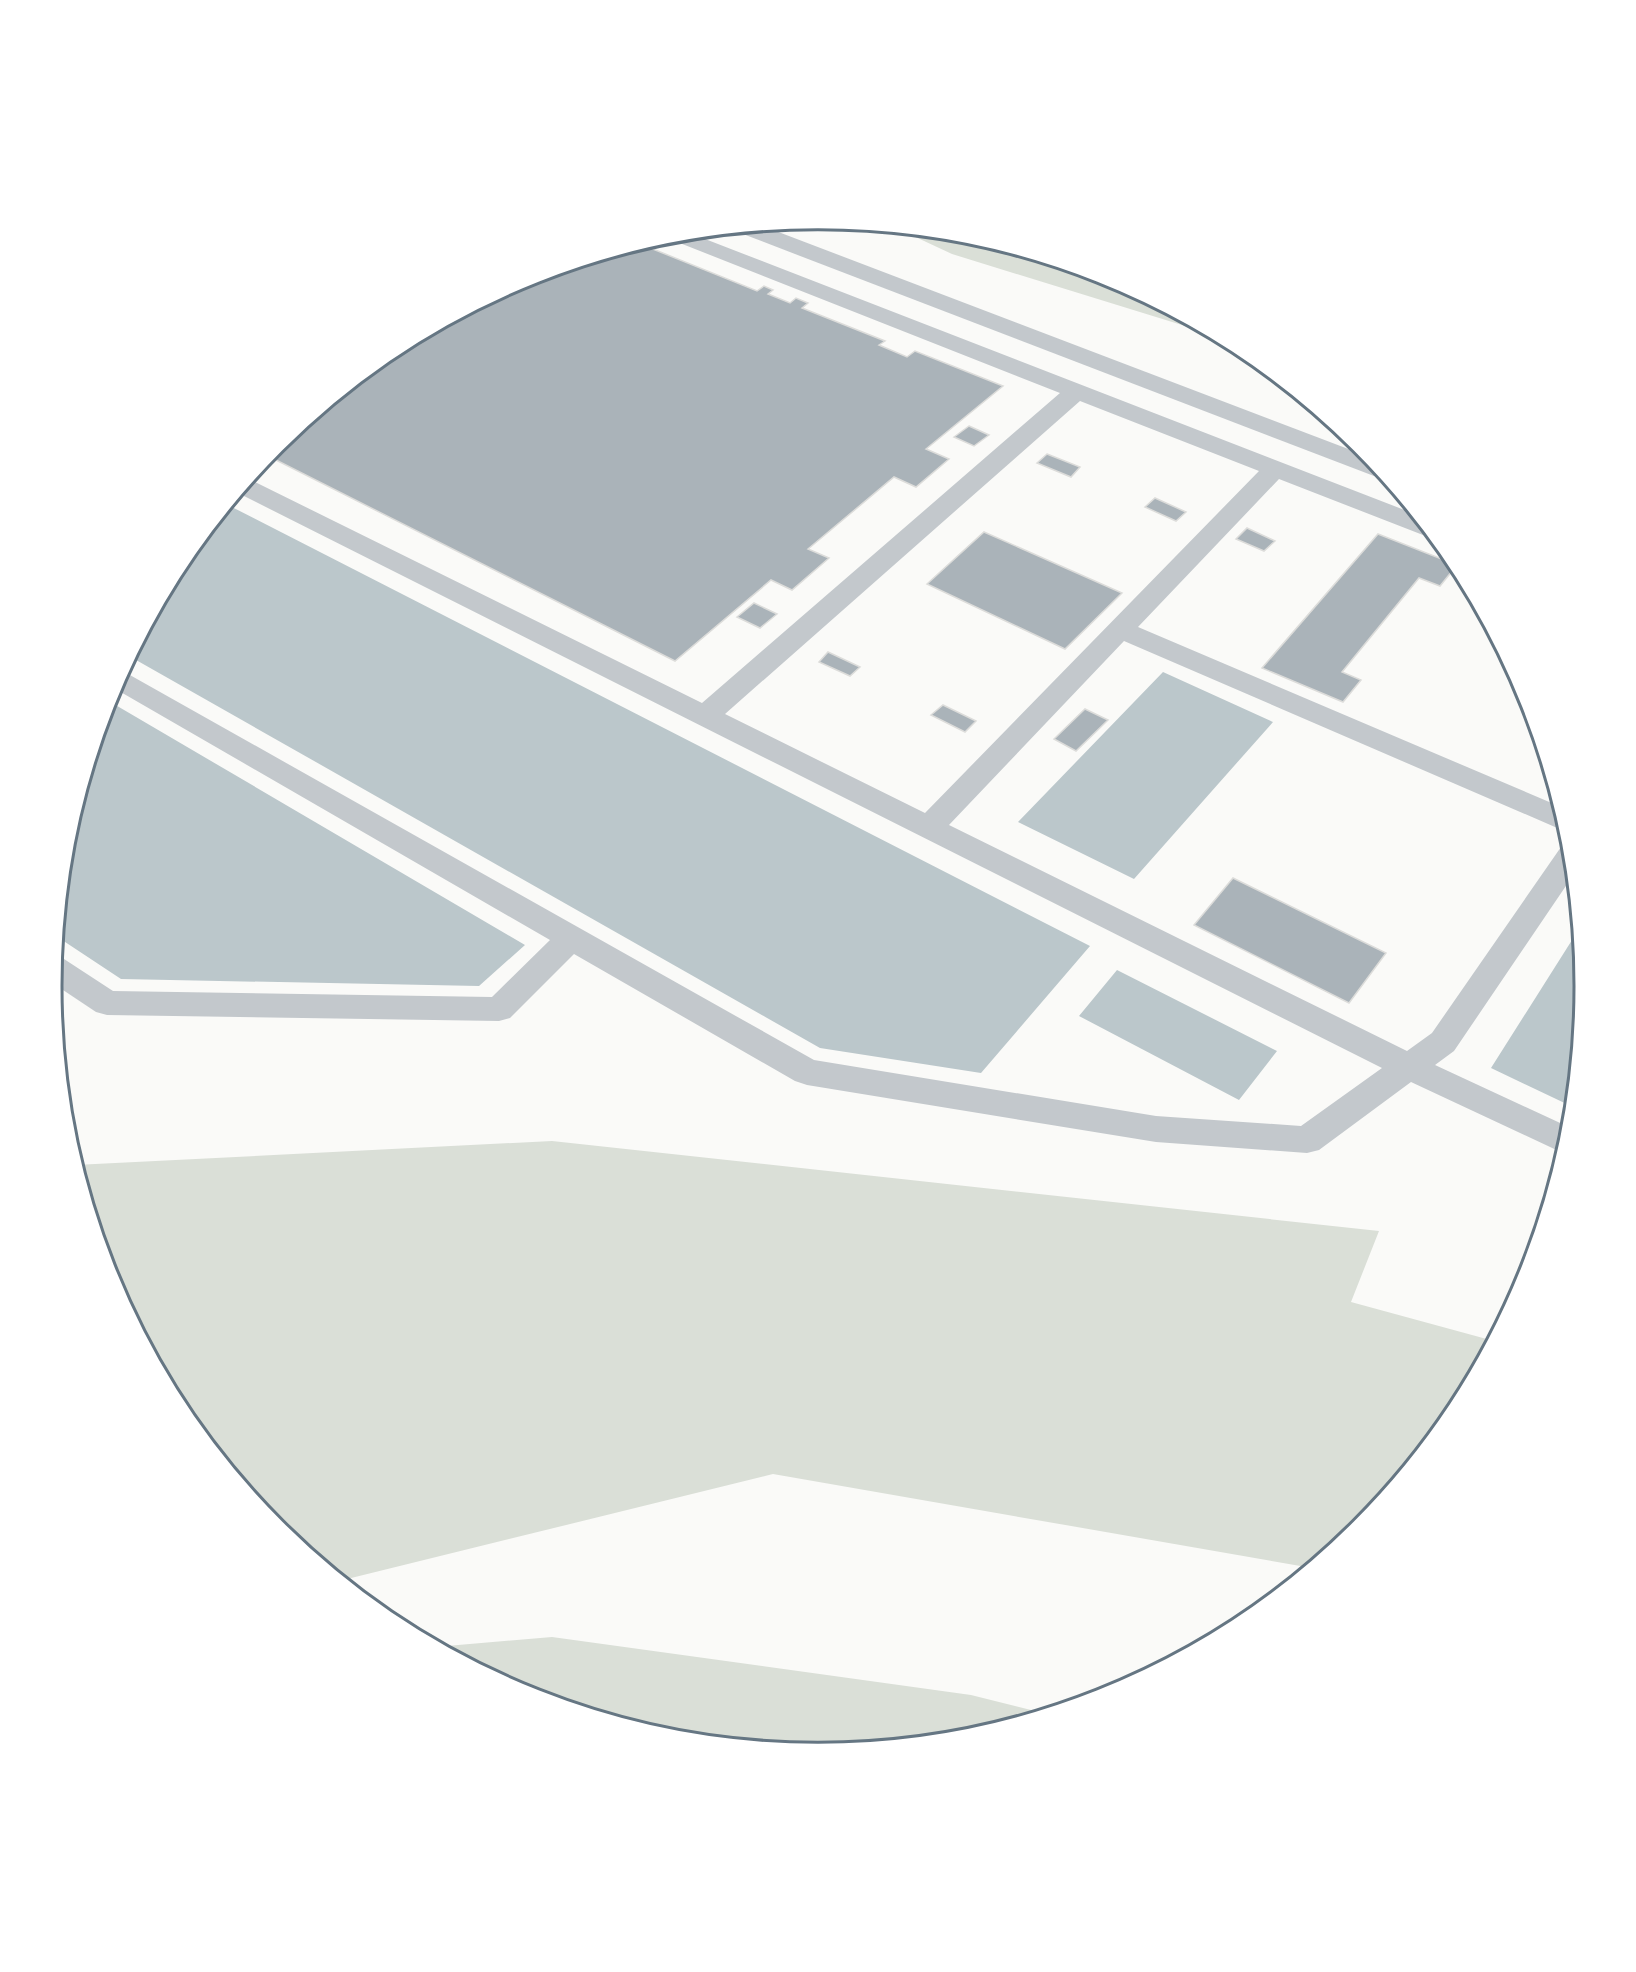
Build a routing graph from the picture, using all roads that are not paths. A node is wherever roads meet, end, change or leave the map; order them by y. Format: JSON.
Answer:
{"nodes":[{"id":1,"x":759,"y":232,"type":"edge"},
{"id":2,"x":688,"y":241,"type":"edge"},
{"id":3,"x":1076,"y":392,"type":"junction"},
{"id":4,"x":1366,"y":464,"type":"edge"},
{"id":5,"x":1275,"y":469,"type":"junction"},
{"id":6,"x":248,"y":488,"type":"edge"},
{"id":7,"x":1417,"y":524,"type":"edge"},
{"id":8,"x":1120,"y":629,"type":"junction"},
{"id":9,"x":125,"y":683,"type":"edge"},
{"id":10,"x":705,"y":716,"type":"junction"},
{"id":11,"x":1555,"y":816,"type":"edge"},
{"id":12,"x":929,"y":827,"type":"junction"},
{"id":13,"x":1564,"y":865,"type":"edge"},
{"id":14,"x":572,"y":937,"type":"junction"},
{"id":15,"x":62,"y":973,"type":"edge"},
{"id":16,"x":1409,"y":1066,"type":"junction"},
{"id":17,"x":1559,"y":1138,"type":"edge"}],
"edges":[{"from":1,"to":4,"type":"street"},
{"from":2,"to":3,"type":"lane"},
{"from":3,"to":5,"type":"lane"},
{"from":3,"to":10,"type":"lane"},
{"from":5,"to":7,"type":"lane"},
{"from":5,"to":8,"type":"lane"},
{"from":6,"to":10,"type":"lane"},
{"from":8,"to":11,"type":"lane"},
{"from":8,"to":12,"type":"lane"},
{"from":9,"to":14,"type":"lane"},
{"from":10,"to":12,"type":"lane"},
{"from":12,"to":16,"type":"lane"},
{"from":13,"to":16,"type":"lane"},
{"from":14,"to":15,"type":"lane"},
{"from":14,"to":16,"type":"lane"},
{"from":16,"to":17,"type":"lane"}]}
